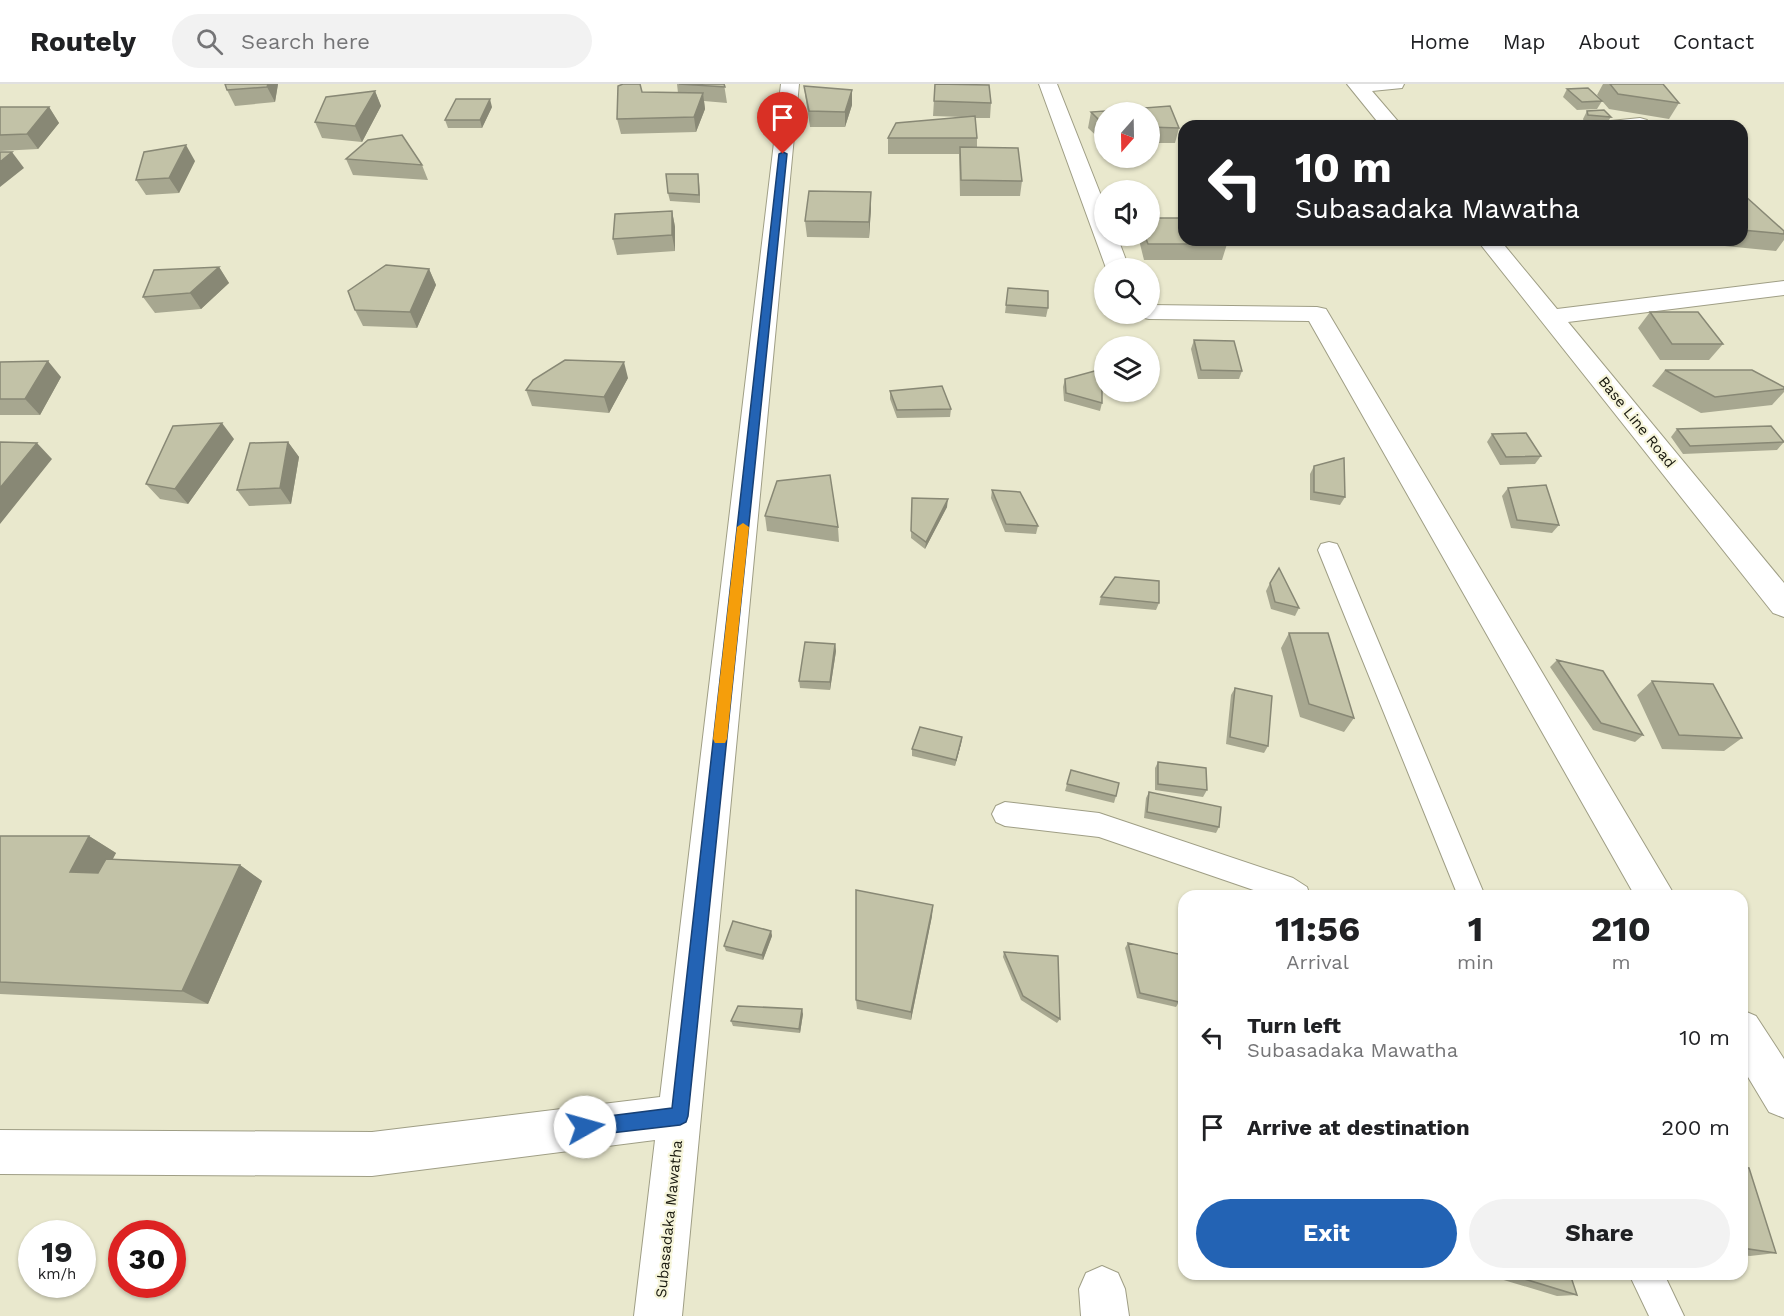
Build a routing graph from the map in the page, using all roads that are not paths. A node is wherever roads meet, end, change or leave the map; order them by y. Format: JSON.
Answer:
{"nodes":[{"id":1,"x":790,"y":84,"type":"edge"},
{"id":2,"x":1048,"y":84,"type":"edge"},
{"id":3,"x":1395,"y":84,"type":"edge"},
{"id":4,"x":1357,"y":85,"type":"edge"},
{"id":5,"x":1387,"y":120,"type":"edge"},
{"id":6,"x":1094,"y":205,"type":"edge"},
{"id":7,"x":1493,"y":246,"type":"edge"},
{"id":8,"x":1784,"y":288,"type":"edge"},
{"id":9,"x":1160,"y":312,"type":"edge"},
{"id":10,"x":1552,"y":317,"type":"junction"},
{"id":11,"x":1329,"y":550,"type":"dead end"},
{"id":12,"x":1784,"y":605,"type":"edge"},
{"id":13,"x":1005,"y":814,"type":"dead end"},
{"id":14,"x":1288,"y":890,"type":"edge"},
{"id":15,"x":1470,"y":890,"type":"edge"},
{"id":16,"x":1652,"y":890,"type":"edge"},
{"id":17,"x":1748,"y":1040,"type":"edge"},
{"id":18,"x":1784,"y":1097,"type":"edge"},
{"id":19,"x":680,"y":1116,"type":"junction"},
{"id":20,"x":0,"y":1152,"type":"edge"},
{"id":21,"x":1649,"y":1280,"type":"edge"},
{"id":22,"x":658,"y":1316,"type":"edge"},
{"id":23,"x":1667,"y":1316,"type":"edge"}],
"edges":[{"from":1,"to":19,"type":"street","name":"Subasadaka Mawatha"},
{"from":2,"to":6,"type":"street"},
{"from":3,"to":4,"type":"street"},
{"from":4,"to":5,"type":"street"},
{"from":7,"to":10,"type":"street","name":"Base Line Road"},
{"from":8,"to":10,"type":"street"},
{"from":9,"to":16,"type":"street"},
{"from":10,"to":12,"type":"street","name":"Base Line Road"},
{"from":11,"to":15,"type":"lane"},
{"from":13,"to":14,"type":"lane"},
{"from":17,"to":18,"type":"street"},
{"from":19,"to":20,"type":"street"},
{"from":19,"to":22,"type":"street","name":"Subasadaka Mawatha"},
{"from":21,"to":23,"type":"lane"}]}
